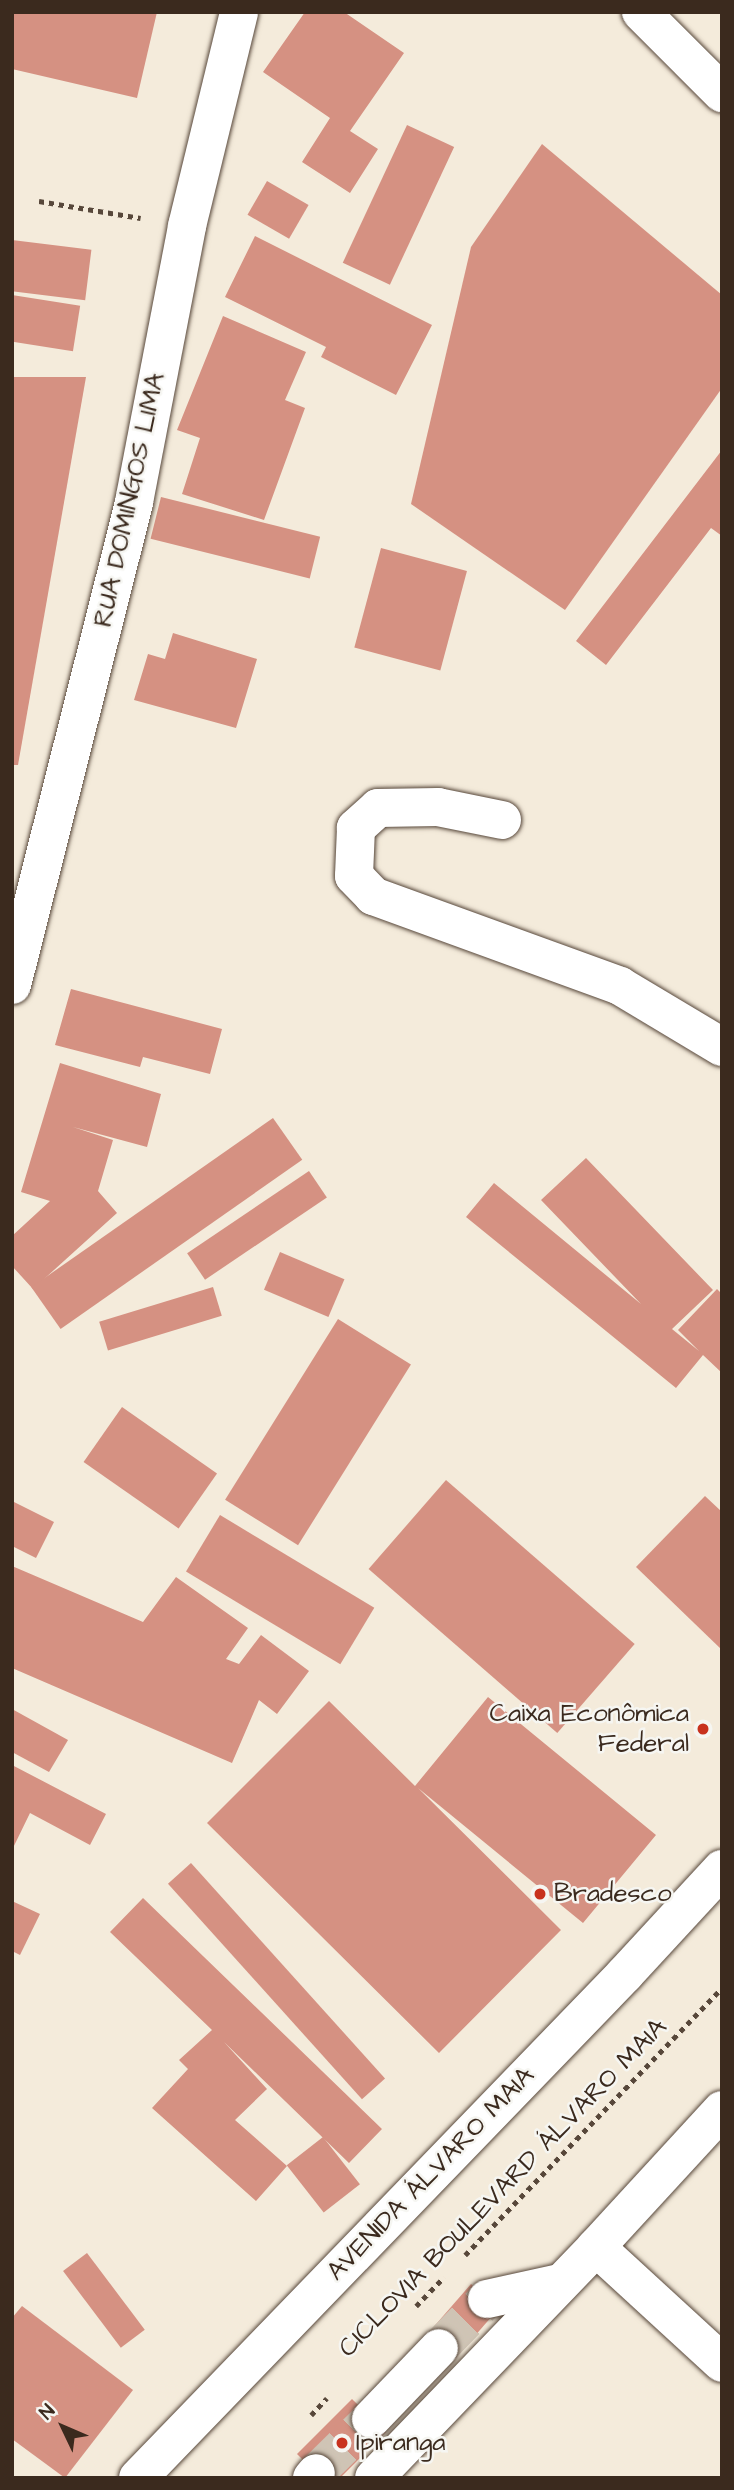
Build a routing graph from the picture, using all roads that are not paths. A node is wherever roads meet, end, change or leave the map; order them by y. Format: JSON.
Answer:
{"nodes":[{"id":1,"x":239,"y":12,"type":"edge"},
{"id":2,"x":641,"y":12,"type":"edge"},
{"id":3,"x":722,"y":93,"type":"edge"},
{"id":4,"x":502,"y":820,"type":"dead end"},
{"id":5,"x":12,"y":985,"type":"edge"},
{"id":6,"x":722,"y":1047,"type":"edge"},
{"id":7,"x":722,"y":1869,"type":"edge"},
{"id":8,"x":722,"y":2110,"type":"edge"},
{"id":9,"x":596,"y":2247,"type":"junction"},
{"id":10,"x":561,"y":2283,"type":"junction"},
{"id":11,"x":487,"y":2299,"type":"tunnel mouth"},
{"id":12,"x":439,"y":2348,"type":"tunnel mouth"},
{"id":13,"x":722,"y":2363,"type":"edge"},
{"id":14,"x":372,"y":2419,"type":"tunnel mouth"},
{"id":15,"x":138,"y":2478,"type":"edge"},
{"id":16,"x":374,"y":2478,"type":"edge"}],
"edges":[{"from":1,"to":5,"type":"main road","name":"RUA DOMINGOS LIMA"},
{"from":2,"to":3,"type":"main road"},
{"from":4,"to":6,"type":"main road"},
{"from":7,"to":15,"type":"main road","name":"AVENIDA ÁLVARO MAIA"},
{"from":8,"to":9,"type":"main road"},
{"from":9,"to":10,"type":"main road"},
{"from":9,"to":13,"type":"main road"},
{"from":10,"to":11,"type":"main road"},
{"from":10,"to":16,"type":"main road"},
{"from":12,"to":14,"type":"main road"}]}
